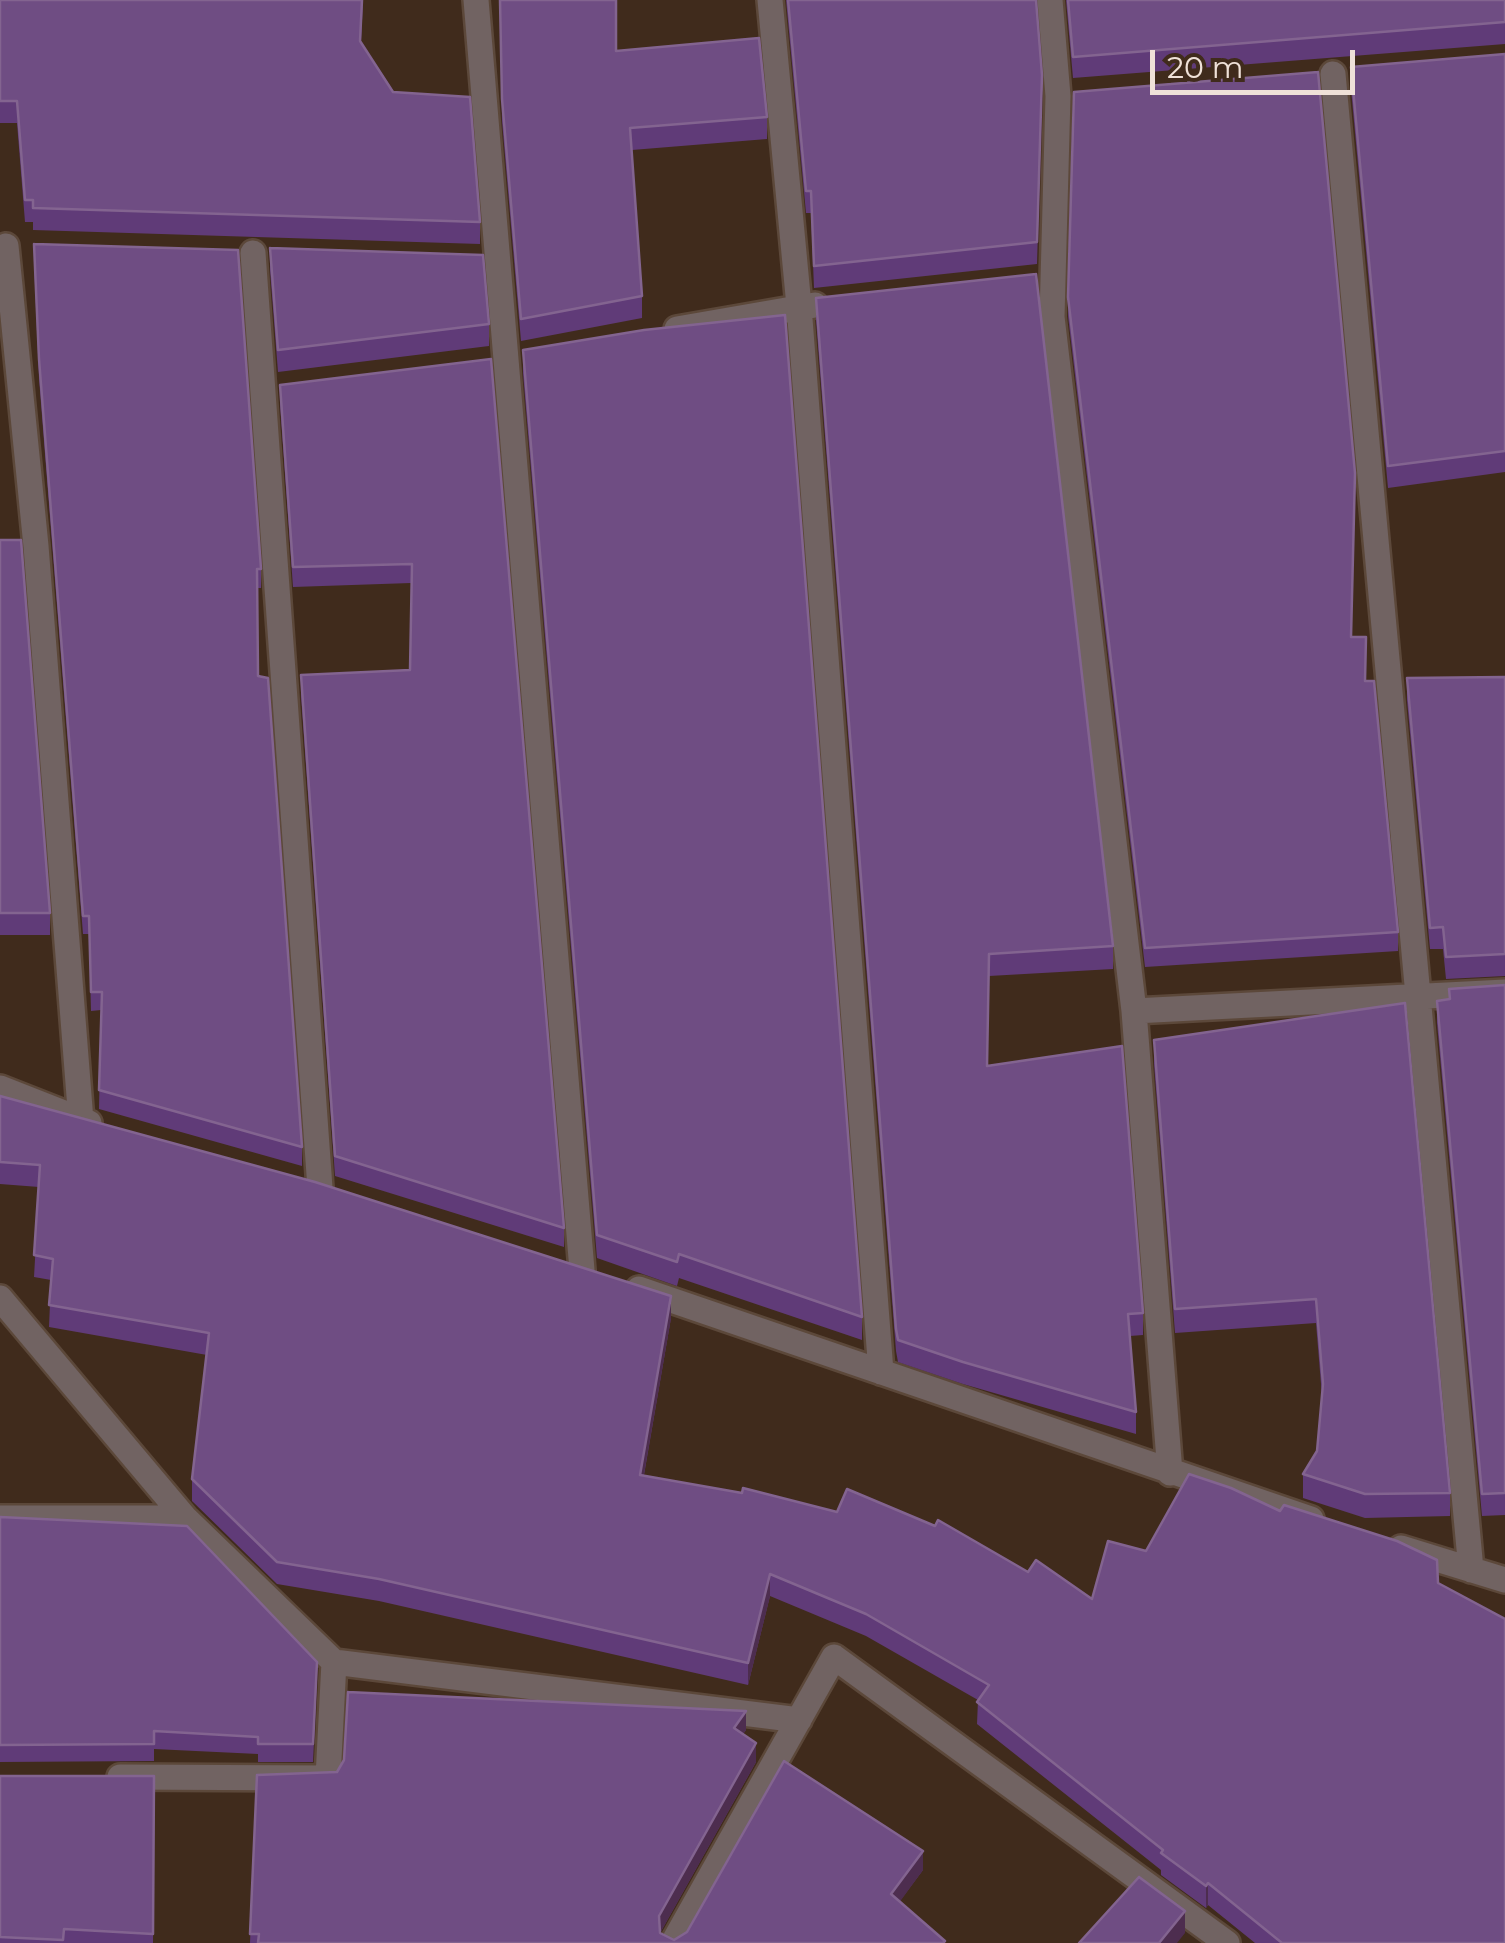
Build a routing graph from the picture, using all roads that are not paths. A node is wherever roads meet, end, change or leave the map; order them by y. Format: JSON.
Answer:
{"nodes":[{"id":1,"x":476,"y":0,"type":"edge"},
{"id":2,"x":770,"y":0,"type":"edge"},
{"id":3,"x":1050,"y":0,"type":"edge"},
{"id":4,"x":1333,"y":74,"type":"dead end"},
{"id":5,"x":10,"y":246,"type":"edge"},
{"id":6,"x":253,"y":253,"type":"dead end"},
{"id":7,"x":838,"y":302,"type":"edge"},
{"id":8,"x":800,"y":306,"type":"junction"},
{"id":9,"x":643,"y":335,"type":"edge"},
{"id":10,"x":1505,"y":992,"type":"edge"},
{"id":11,"x":1419,"y":998,"type":"junction"},
{"id":12,"x":1134,"y":1011,"type":"junction"},
{"id":13,"x":0,"y":1088,"type":"edge"},
{"id":14,"x":81,"y":1120,"type":"junction"},
{"id":15,"x":118,"y":1131,"type":"edge"},
{"id":16,"x":320,"y":1188,"type":"edge"},
{"id":17,"x":0,"y":1298,"type":"edge"},
{"id":18,"x":881,"y":1372,"type":"junction"},
{"id":19,"x":1170,"y":1473,"type":"junction"},
{"id":20,"x":0,"y":1518,"type":"edge"},
{"id":21,"x":184,"y":1518,"type":"junction"},
{"id":22,"x":1339,"y":1528,"type":"edge"},
{"id":23,"x":1377,"y":1540,"type":"edge"},
{"id":24,"x":1471,"y":1570,"type":"junction"},
{"id":25,"x":1505,"y":1580,"type":"edge"},
{"id":26,"x":334,"y":1662,"type":"junction"},
{"id":27,"x":799,"y":1720,"type":"junction"},
{"id":28,"x":96,"y":1777,"type":"edge"},
{"id":29,"x":673,"y":1943,"type":"edge"},
{"id":30,"x":1226,"y":1943,"type":"edge"}],
"edges":[{"from":1,"to":18,"type":"street"},
{"from":2,"to":8,"type":"street"},
{"from":3,"to":12,"type":"street"},
{"from":4,"to":11,"type":"street"},
{"from":5,"to":14,"type":"street"},
{"from":6,"to":16,"type":"street"},
{"from":7,"to":8,"type":"street"},
{"from":8,"to":9,"type":"street"},
{"from":8,"to":18,"type":"street"},
{"from":10,"to":11,"type":"street"},
{"from":11,"to":12,"type":"street"},
{"from":11,"to":24,"type":"street"},
{"from":12,"to":19,"type":"street"},
{"from":13,"to":14,"type":"street"},
{"from":14,"to":15,"type":"street"},
{"from":17,"to":21,"type":"street"},
{"from":18,"to":19,"type":"street"},
{"from":19,"to":22,"type":"street"},
{"from":20,"to":21,"type":"street"},
{"from":21,"to":26,"type":"street"},
{"from":23,"to":24,"type":"street"},
{"from":24,"to":25,"type":"street"},
{"from":26,"to":27,"type":"street"},
{"from":26,"to":28,"type":"street"},
{"from":27,"to":29,"type":"street"},
{"from":27,"to":30,"type":"street"}]}
